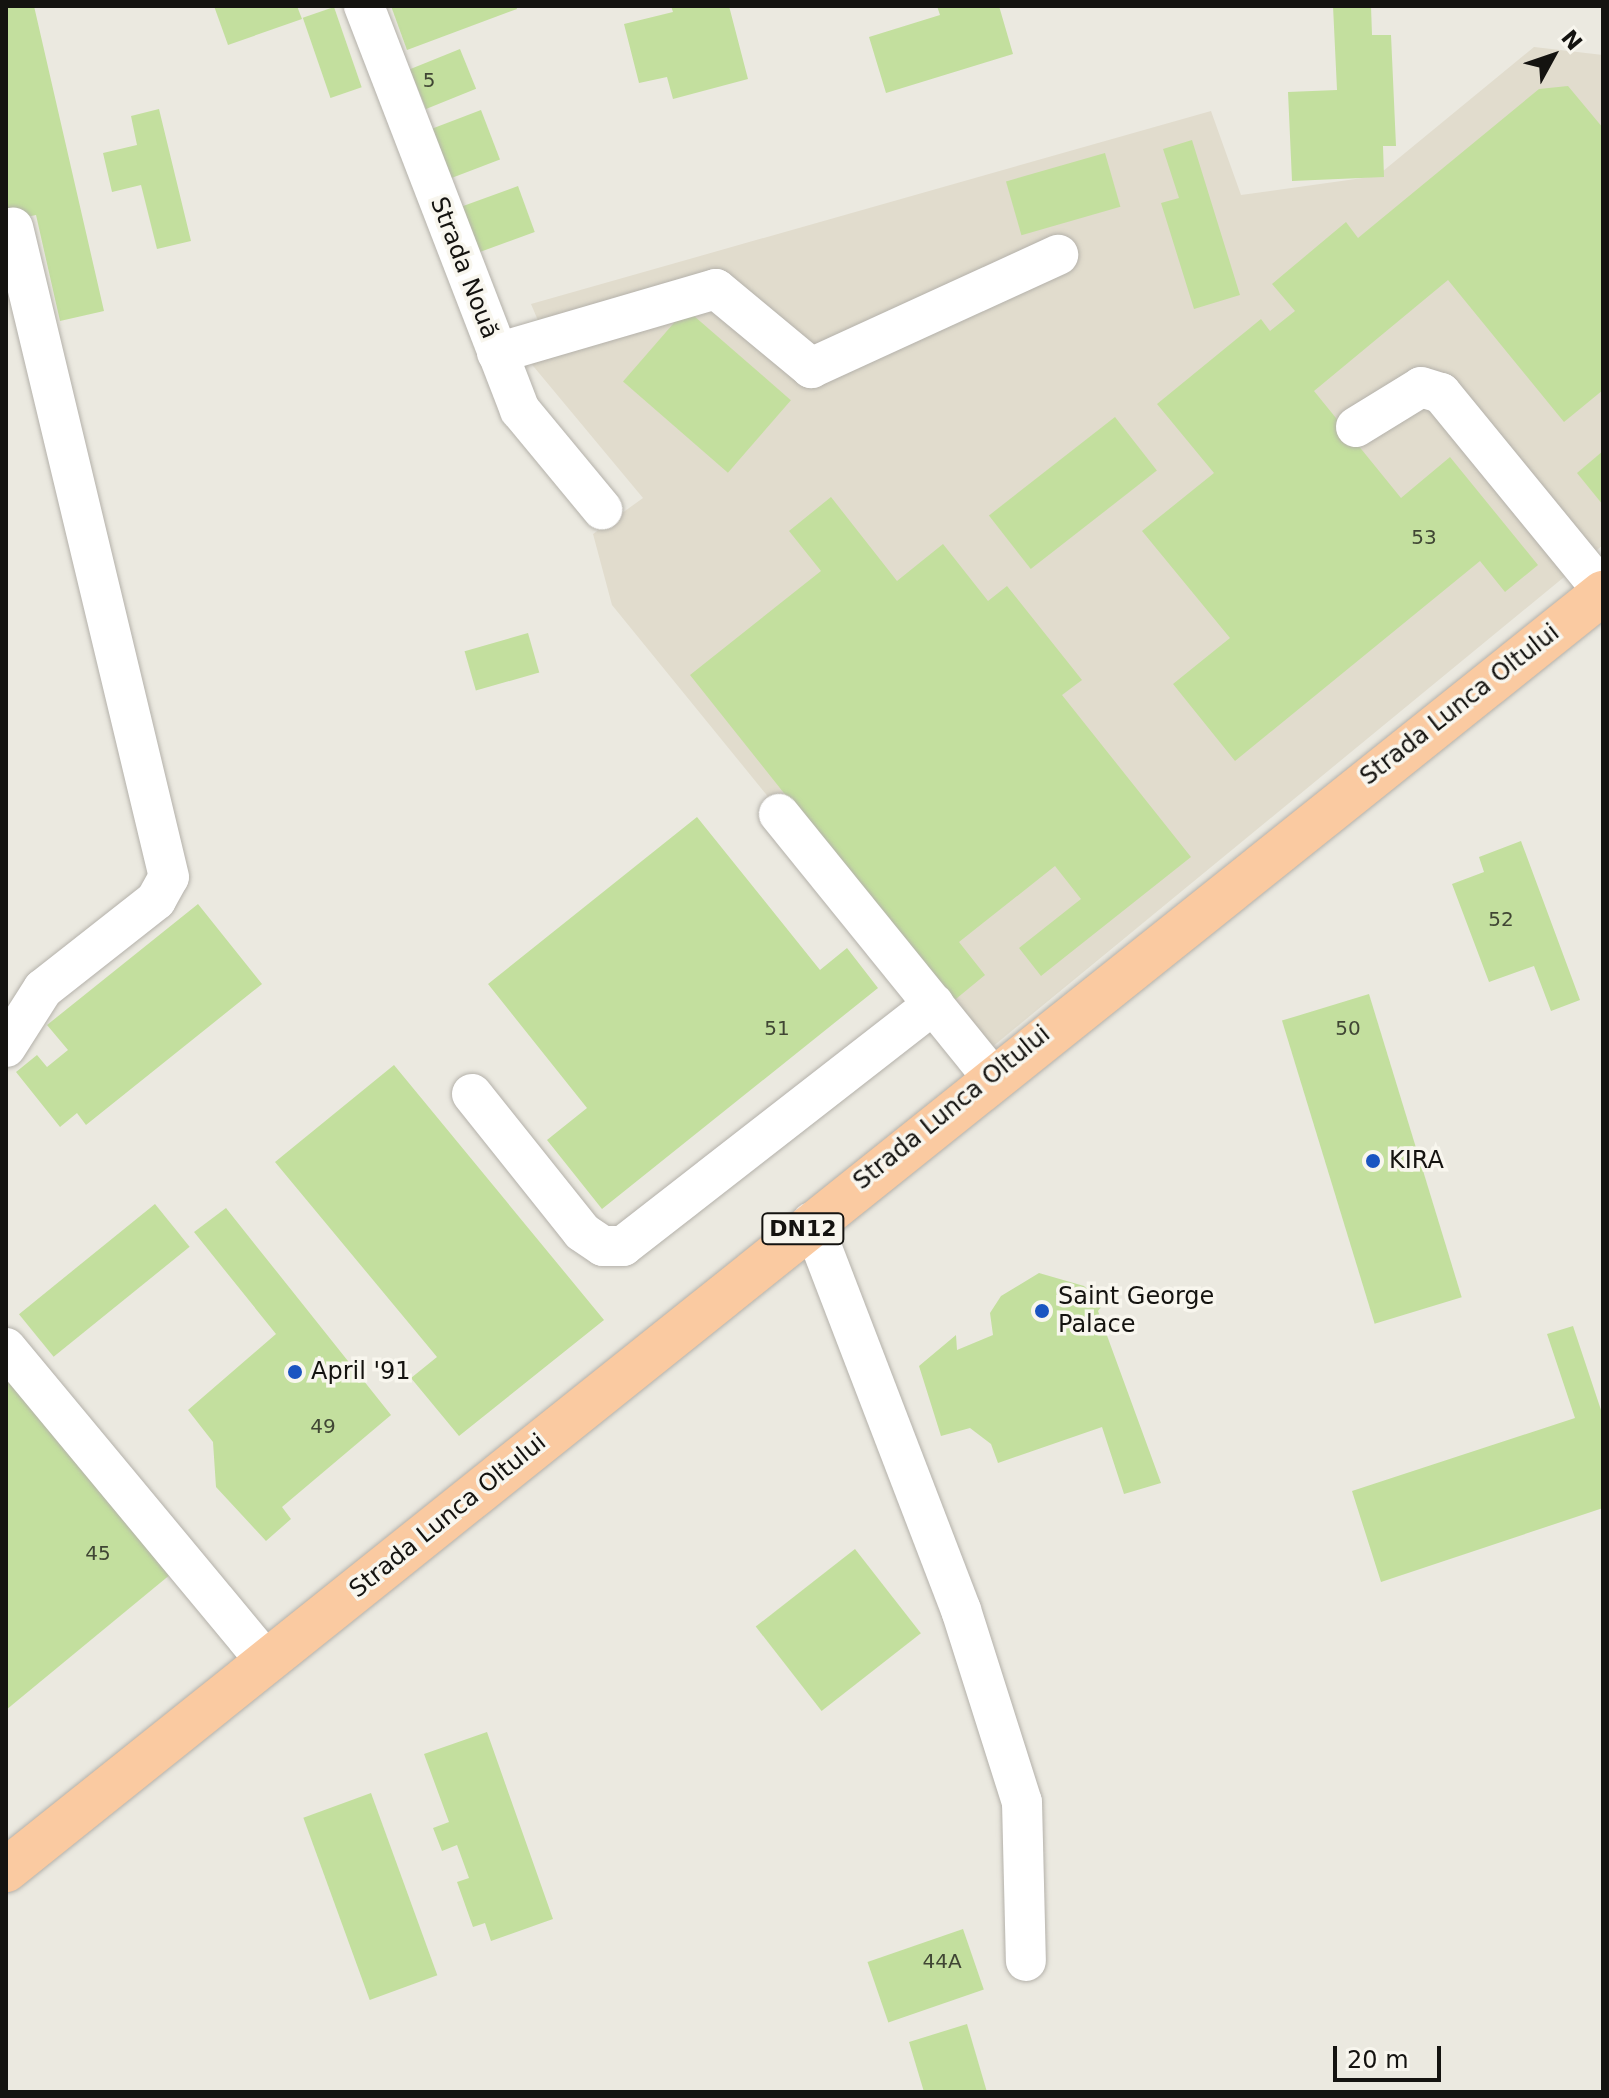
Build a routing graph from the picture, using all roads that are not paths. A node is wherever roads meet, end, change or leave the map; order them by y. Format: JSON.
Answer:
{"nodes":[{"id":1,"x":364,"y":6,"type":"edge"},
{"id":2,"x":13,"y":227,"type":"dead end"},
{"id":3,"x":1058,"y":255,"type":"dead end"},
{"id":4,"x":497,"y":353,"type":"junction"},
{"id":5,"x":1356,"y":427,"type":"dead end"},
{"id":6,"x":602,"y":509,"type":"dead end"},
{"id":7,"x":1603,"y":592,"type":"edge"},
{"id":8,"x":779,"y":814,"type":"dead end"},
{"id":9,"x":934,"y":1004,"type":"junction"},
{"id":10,"x":6,"y":1047,"type":"edge"},
{"id":11,"x":991,"y":1076,"type":"junction"},
{"id":12,"x":472,"y":1094,"type":"dead end"},
{"id":13,"x":812,"y":1222,"type":"junction"},
{"id":14,"x":6,"y":1348,"type":"edge"},
{"id":15,"x":267,"y":1662,"type":"junction"},
{"id":16,"x":6,"y":1870,"type":"edge"},
{"id":17,"x":1026,"y":1961,"type":"dead end"}],
"edges":[{"from":1,"to":4,"type":"street","name":"Strada Nouă"},
{"from":2,"to":10,"type":"street"},
{"from":3,"to":4,"type":"street"},
{"from":4,"to":6,"type":"street","name":"Strada Nouă"},
{"from":5,"to":7,"type":"street"},
{"from":7,"to":11,"type":"main road","name":"Strada Lunca Oltului","number":"DN12"},
{"from":8,"to":9,"type":"street"},
{"from":9,"to":11,"type":"street"},
{"from":9,"to":12,"type":"street"},
{"from":11,"to":13,"type":"main road","name":"Strada Lunca Oltului","number":"DN12"},
{"from":13,"to":15,"type":"main road","name":"Strada Lunca Oltului","number":"DN12"},
{"from":13,"to":17,"type":"street"},
{"from":14,"to":15,"type":"street"},
{"from":15,"to":16,"type":"main road","name":"Strada Lunca Oltului","number":"DN12"}]}
